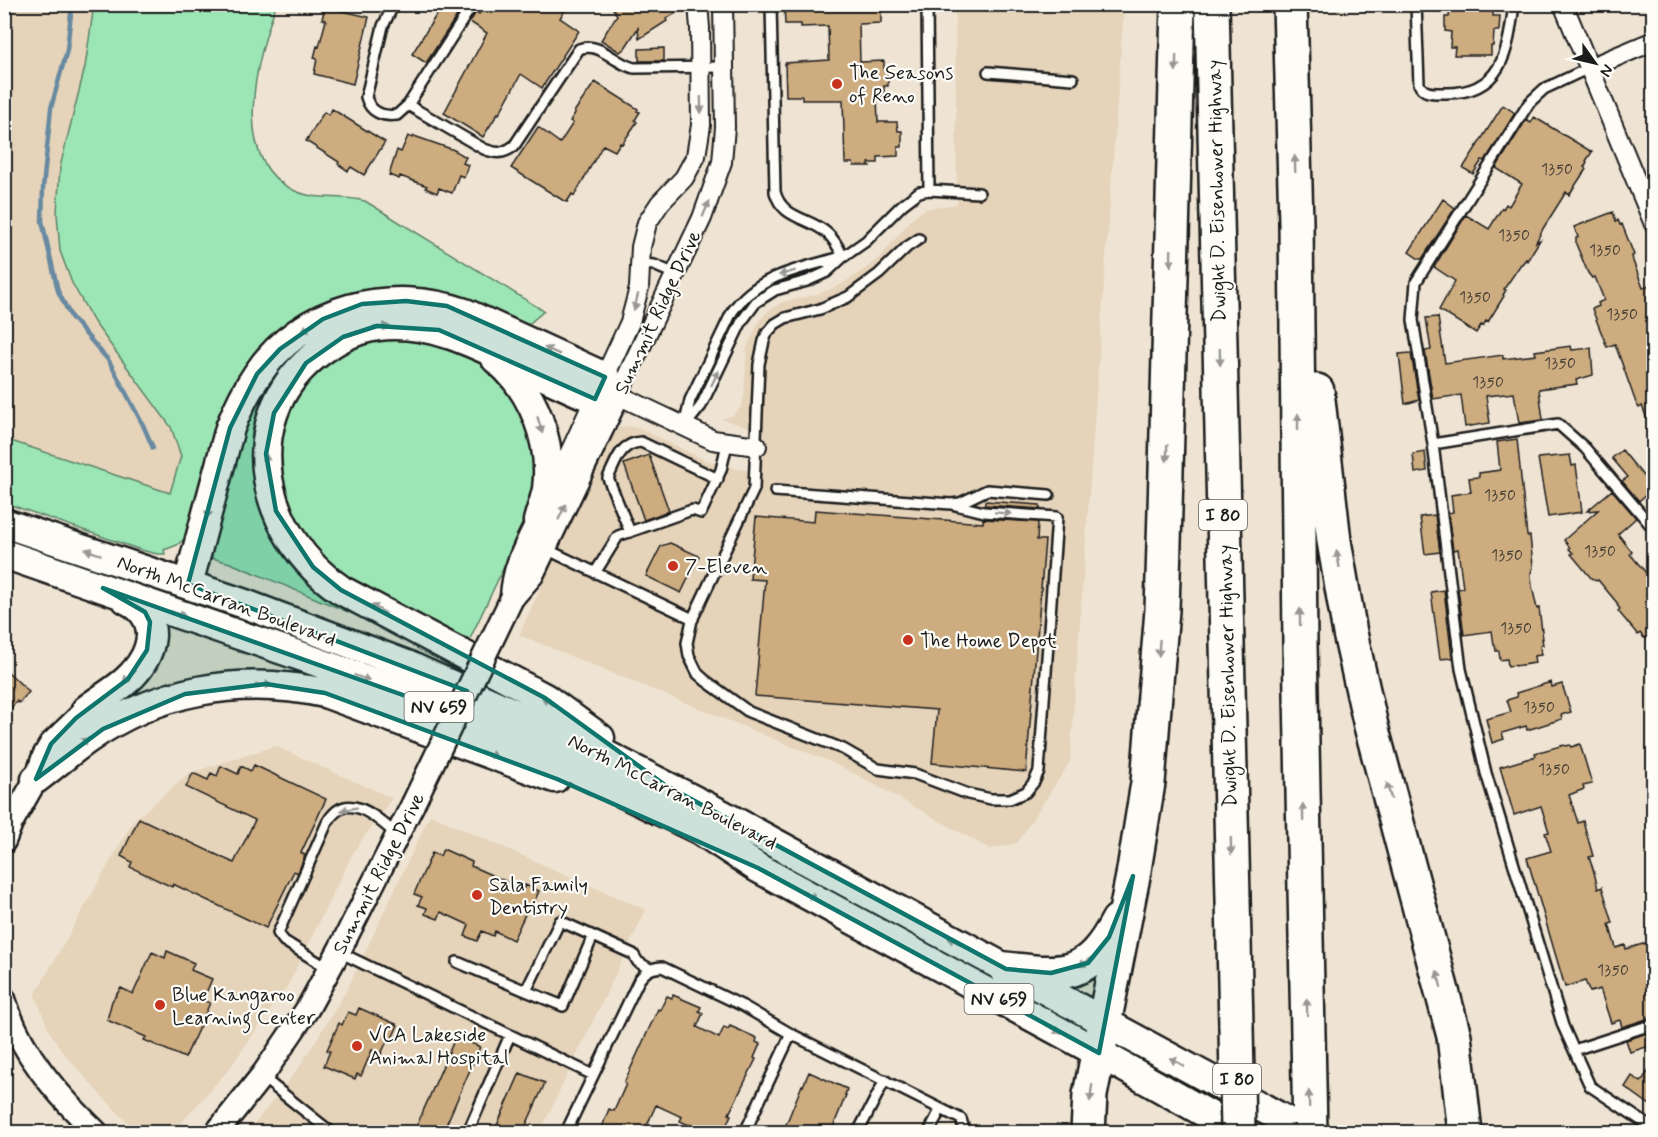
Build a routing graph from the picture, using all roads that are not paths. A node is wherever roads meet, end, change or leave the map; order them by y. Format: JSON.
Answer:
{"nodes":[{"id":1,"x":394,"y":4,"type":"edge"},
{"id":2,"x":473,"y":4,"type":"edge"},
{"id":3,"x":698,"y":4,"type":"edge"},
{"id":4,"x":723,"y":4,"type":"edge"},
{"id":5,"x":771,"y":4,"type":"edge"},
{"id":6,"x":927,"y":4,"type":"edge"},
{"id":7,"x":1178,"y":4,"type":"edge"},
{"id":8,"x":1212,"y":4,"type":"edge"},
{"id":9,"x":1290,"y":4,"type":"edge"},
{"id":10,"x":1416,"y":4,"type":"edge"},
{"id":11,"x":1514,"y":4,"type":"edge"},
{"id":12,"x":1563,"y":4,"type":"edge"},
{"id":13,"x":1653,"y":41,"type":"edge"},
{"id":14,"x":701,"y":67,"type":"junction"},
{"id":15,"x":724,"y":68,"type":"junction"},
{"id":16,"x":1589,"y":69,"type":"junction"},
{"id":17,"x":988,"y":72,"type":"dead end"},
{"id":18,"x":1073,"y":79,"type":"dead end"},
{"id":19,"x":408,"y":105,"type":"junction"},
{"id":20,"x":929,"y":190,"type":"junction"},
{"id":21,"x":979,"y":193,"type":"dead end"},
{"id":22,"x":1296,"y":222,"type":"junction"},
{"id":23,"x":1653,"y":224,"type":"edge"},
{"id":24,"x":919,"y":239,"type":"dead end"},
{"id":25,"x":843,"y":257,"type":"junction"},
{"id":26,"x":641,"y":264,"type":"junction"},
{"id":27,"x":675,"y":274,"type":"junction"},
{"id":28,"x":461,"y":338,"type":"junction"},
{"id":29,"x":606,"y":390,"type":"junction"},
{"id":30,"x":684,"y":427,"type":"junction"},
{"id":31,"x":727,"y":444,"type":"junction"},
{"id":32,"x":1433,"y":444,"type":"junction"},
{"id":33,"x":757,"y":446,"type":"junction"},
{"id":34,"x":718,"y":479,"type":"junction"},
{"id":35,"x":775,"y":491,"type":"dead end"},
{"id":36,"x":1049,"y":495,"type":"dead end"},
{"id":37,"x":951,"y":504,"type":"junction"},
{"id":38,"x":538,"y":520,"type":"junction"},
{"id":39,"x":4,"y":523,"type":"edge"},
{"id":40,"x":1653,"y":529,"type":"edge"},
{"id":41,"x":630,"y":531,"type":"junction"},
{"id":42,"x":544,"y":549,"type":"junction"},
{"id":43,"x":4,"y":554,"type":"edge"},
{"id":44,"x":595,"y":573,"type":"junction"},
{"id":45,"x":188,"y":584,"type":"junction"},
{"id":46,"x":103,"y":588,"type":"junction"},
{"id":47,"x":512,"y":598,"type":"junction"},
{"id":48,"x":693,"y":618,"type":"junction"},
{"id":49,"x":86,"y":710,"type":"joint"},
{"id":50,"x":36,"y":779,"type":"junction"},
{"id":51,"x":665,"y":785,"type":"junction"},
{"id":52,"x":398,"y":835,"type":"junction"},
{"id":53,"x":4,"y":841,"type":"edge"},
{"id":54,"x":758,"y":868,"type":"junction"},
{"id":55,"x":1133,"y":876,"type":"junction"},
{"id":56,"x":593,"y":936,"type":"junction"},
{"id":57,"x":334,"y":961,"type":"junction"},
{"id":58,"x":458,"y":962,"type":"dead end"},
{"id":59,"x":650,"y":969,"type":"junction"},
{"id":60,"x":1006,"y":969,"type":"junction"},
{"id":61,"x":526,"y":991,"type":"junction"},
{"id":62,"x":4,"y":999,"type":"edge"},
{"id":63,"x":1653,"y":1024,"type":"edge"},
{"id":64,"x":791,"y":1034,"type":"junction"},
{"id":65,"x":510,"y":1035,"type":"junction"},
{"id":66,"x":1454,"y":1036,"type":"junction"},
{"id":67,"x":1102,"y":1038,"type":"junction"},
{"id":68,"x":1574,"y":1050,"type":"junction"},
{"id":69,"x":593,"y":1075,"type":"junction"},
{"id":70,"x":262,"y":1077,"type":"junction"},
{"id":71,"x":885,"y":1080,"type":"junction"},
{"id":72,"x":940,"y":1110,"type":"junction"},
{"id":73,"x":1653,"y":1129,"type":"edge"},
{"id":74,"x":96,"y":1132,"type":"edge"},
{"id":75,"x":217,"y":1132,"type":"edge"},
{"id":76,"x":331,"y":1132,"type":"edge"},
{"id":77,"x":468,"y":1132,"type":"edge"},
{"id":78,"x":566,"y":1132,"type":"edge"},
{"id":79,"x":745,"y":1132,"type":"edge"},
{"id":80,"x":858,"y":1132,"type":"edge"},
{"id":81,"x":929,"y":1132,"type":"edge"},
{"id":82,"x":965,"y":1132,"type":"edge"},
{"id":83,"x":1088,"y":1132,"type":"edge"},
{"id":84,"x":1239,"y":1132,"type":"edge"},
{"id":85,"x":1309,"y":1132,"type":"edge"},
{"id":86,"x":1465,"y":1132,"type":"edge"},
{"id":87,"x":1485,"y":1132,"type":"edge"}],
"edges":[{"from":1,"to":19,"type":"lane"},
{"from":2,"to":19,"type":"lane"},
{"from":3,"to":14,"type":"street","name":"Summit Ridge Drive"},
{"from":4,"to":15,"type":"street","name":"Summit Ridge Drive"},
{"from":5,"to":25,"type":"lane"},
{"from":6,"to":20,"type":"lane"},
{"from":7,"to":55,"type":"highway","one_way":true},
{"from":8,"to":84,"type":"highway","name":"Dwight D. Eisenhower Highway","number":"I 80","one_way":true,"bridge":true},
{"from":22,"to":9,"type":"highway","one_way":true},
{"from":10,"to":11,"type":"lane"},
{"from":12,"to":16,"type":"street"},
{"from":13,"to":16,"type":"street"},
{"from":14,"to":15,"type":"lane"},
{"from":14,"to":19,"type":"lane"},
{"from":14,"to":26,"type":"street","name":"Summit Ridge Drive","one_way":true},
{"from":27,"to":15,"type":"street","name":"Summit Ridge Drive","one_way":true},
{"from":16,"to":23,"type":"street"},
{"from":16,"to":32,"type":"lane"},
{"from":17,"to":18,"type":"lane"},
{"from":20,"to":21,"type":"lane"},
{"from":20,"to":25,"type":"lane"},
{"from":66,"to":22,"type":"highway","one_way":true},
{"from":85,"to":22,"type":"highway","one_way":true},
{"from":24,"to":33,"type":"lane"},
{"from":25,"to":30,"type":"lane"},
{"from":26,"to":27,"type":"lane"},
{"from":26,"to":29,"type":"street","name":"Summit Ridge Drive","one_way":true},
{"from":27,"to":29,"type":"street","name":"Summit Ridge Drive"},
{"from":28,"to":29,"type":"main road"},
{"from":28,"to":38,"type":"main road","one_way":true},
{"from":51,"to":28,"type":"main road","one_way":true},
{"from":29,"to":30,"type":"street"},
{"from":29,"to":38,"type":"street","name":"Summit Ridge Drive"},
{"from":42,"to":29,"type":"street","name":"Summit Ridge Drive","one_way":true},
{"from":29,"to":45,"type":"main road","one_way":true},
{"from":30,"to":31,"type":"street"},
{"from":31,"to":33,"type":"street"},
{"from":31,"to":34,"type":"lane"},
{"from":32,"to":40,"type":"lane"},
{"from":32,"to":68,"type":"lane"},
{"from":33,"to":48,"type":"lane"},
{"from":34,"to":41,"type":"lane"},
{"from":34,"to":41,"type":"lane"},
{"from":35,"to":37,"type":"lane"},
{"from":36,"to":37,"type":"lane"},
{"from":37,"to":48,"type":"lane","one_way":true},
{"from":38,"to":47,"type":"street","name":"Summit Ridge Drive"},
{"from":45,"to":39,"type":"main road","name":"North McCarran Boulevard","number":"NV 659","one_way":true},
{"from":41,"to":44,"type":"lane"},
{"from":42,"to":44,"type":"lane"},
{"from":42,"to":47,"type":"street","name":"Summit Ridge Drive"},
{"from":43,"to":46,"type":"main road","name":"North McCarran Boulevard","number":"NV 659"},
{"from":44,"to":48,"type":"lane"},
{"from":45,"to":51,"type":"main road","name":"North McCarran Boulevard","number":"NV 659"},
{"from":46,"to":49,"type":"main road","one_way":true},
{"from":46,"to":54,"type":"main road","name":"North McCarran Boulevard","number":"NV 659","one_way":true},
{"from":47,"to":52,"type":"street","name":"Summit Ridge Drive","bridge":true},
{"from":49,"to":50,"type":"street"},
{"from":50,"to":53,"type":"street"},
{"from":50,"to":54,"type":"main road","one_way":true},
{"from":60,"to":51,"type":"main road","name":"North McCarran Boulevard","number":"NV 659","one_way":true},
{"from":52,"to":57,"type":"street","name":"Summit Ridge Drive"},
{"from":52,"to":57,"type":"lane","one_way":true},
{"from":54,"to":67,"type":"main road","name":"North McCarran Boulevard","number":"NV 659","one_way":true},
{"from":55,"to":60,"type":"highway","one_way":true},
{"from":55,"to":67,"type":"highway"},
{"from":56,"to":59,"type":"lane"},
{"from":56,"to":61,"type":"lane"},
{"from":56,"to":61,"type":"lane"},
{"from":57,"to":65,"type":"lane"},
{"from":57,"to":70,"type":"street","name":"Summit Ridge Drive"},
{"from":58,"to":61,"type":"lane"},
{"from":59,"to":64,"type":"lane"},
{"from":59,"to":69,"type":"lane"},
{"from":60,"to":67,"type":"main road","name":"North McCarran Boulevard","number":"NV 659"},
{"from":62,"to":74,"type":"street"},
{"from":63,"to":68,"type":"lane"},
{"from":64,"to":71,"type":"lane"},
{"from":64,"to":79,"type":"lane"},
{"from":65,"to":69,"type":"lane"},
{"from":65,"to":77,"type":"lane"},
{"from":66,"to":86,"type":"highway"},
{"from":66,"to":87,"type":"highway"},
{"from":67,"to":83,"type":"highway","one_way":true},
{"from":67,"to":84,"type":"main road","name":"North McCarran Boulevard","number":"NV 659"},
{"from":85,"to":67,"type":"main road","name":"North McCarran Boulevard","number":"NV 659","one_way":true},
{"from":68,"to":73,"type":"lane"},
{"from":69,"to":78,"type":"lane"},
{"from":70,"to":75,"type":"street","name":"Summit Ridge Drive"},
{"from":70,"to":76,"type":"lane"},
{"from":71,"to":72,"type":"lane"},
{"from":71,"to":80,"type":"lane"},
{"from":72,"to":81,"type":"lane"},
{"from":72,"to":82,"type":"lane"}]}
